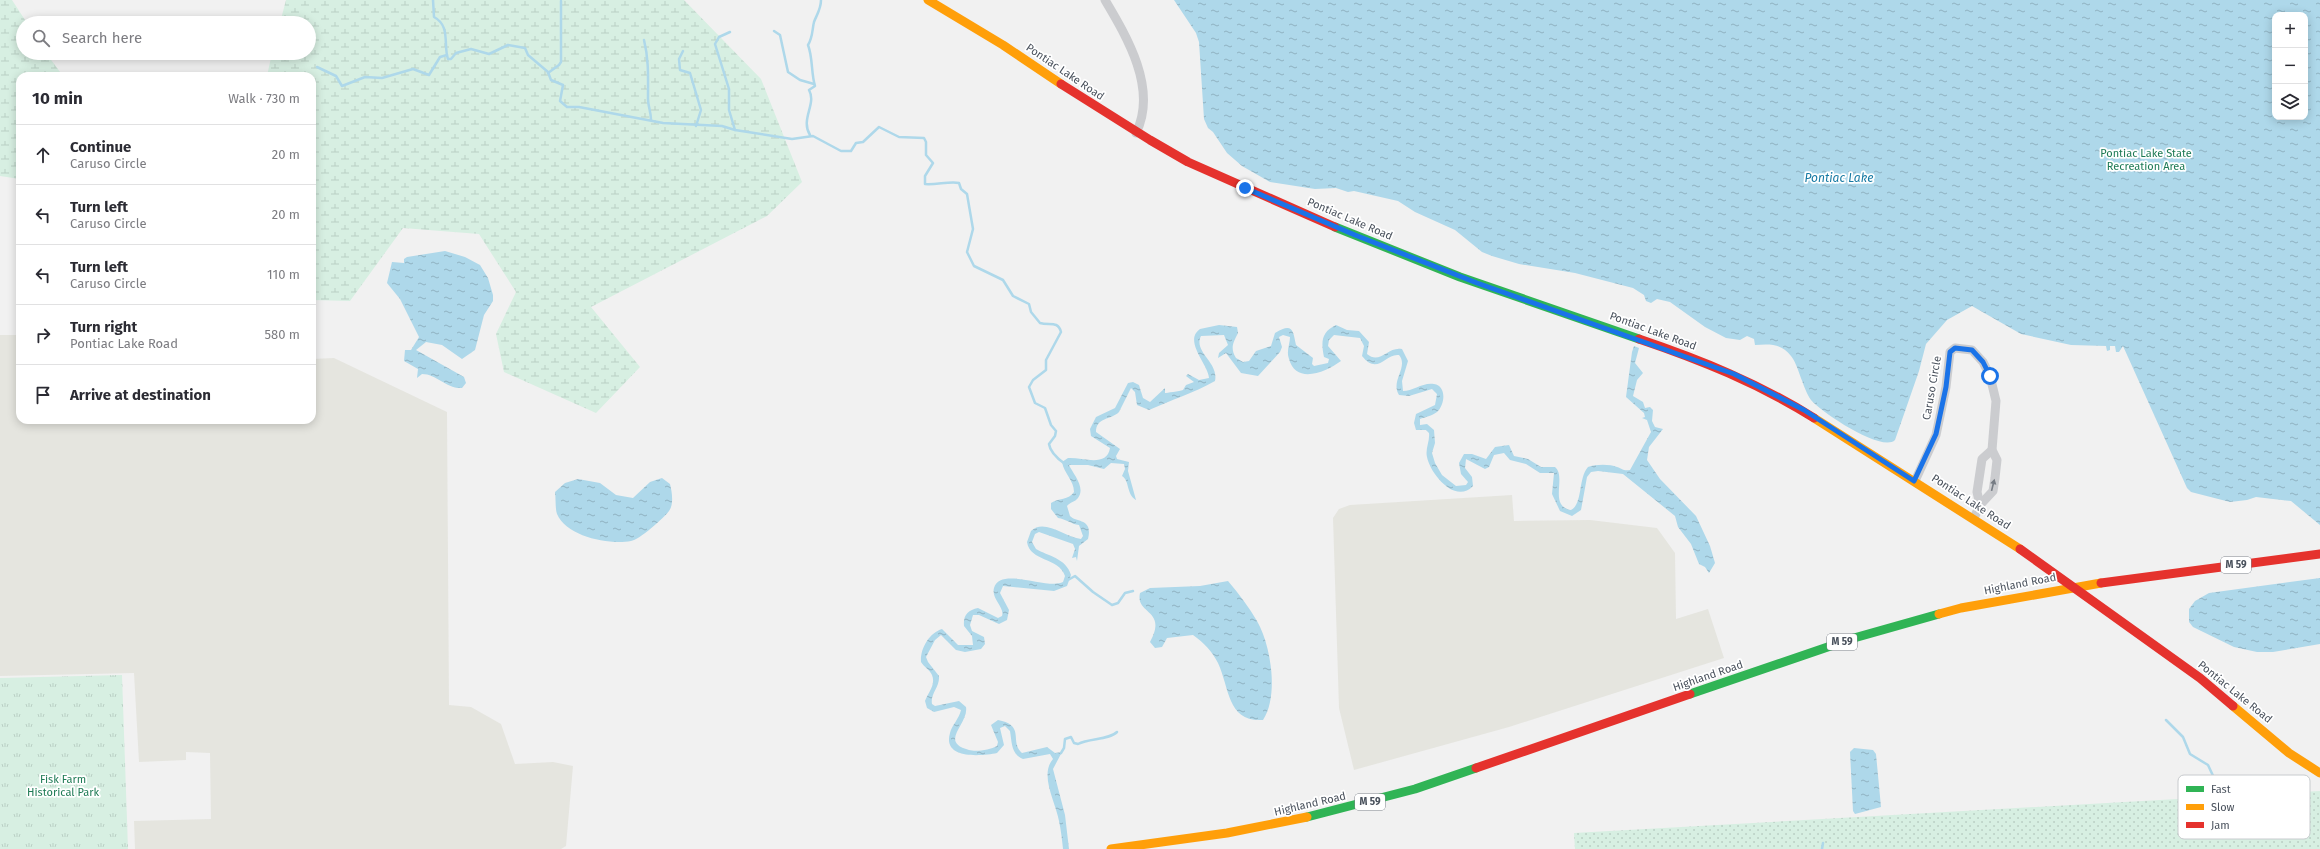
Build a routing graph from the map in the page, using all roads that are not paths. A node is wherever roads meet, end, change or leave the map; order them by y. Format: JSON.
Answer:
{"nodes":[{"id":1,"x":928,"y":0,"type":"edge"},
{"id":2,"x":1105,"y":0,"type":"edge"},
{"id":3,"x":1136,"y":133,"type":"junction"},
{"id":4,"x":1992,"y":450,"type":"junction"},
{"id":5,"x":1914,"y":481,"type":"junction"},
{"id":6,"x":1980,"y":505,"type":"junction"},
{"id":7,"x":1974,"y":518,"type":"junction"},
{"id":8,"x":2320,"y":554,"type":"edge"},
{"id":9,"x":2071,"y":587,"type":"junction"},
{"id":10,"x":2320,"y":773,"type":"edge"},
{"id":11,"x":1111,"y":849,"type":"edge"}],
"edges":[{"from":1,"to":3,"type":"main road","name":"Pontiac Lake Road"},
{"from":2,"to":3,"type":"street"},
{"from":3,"to":5,"type":"main road","name":"Pontiac Lake Road"},
{"from":4,"to":5,"type":"street","name":"Caruso Circle"},
{"from":4,"to":6,"type":"street"},
{"from":6,"to":4,"type":"street","name":"Caruso Circle","one_way":true},
{"from":5,"to":7,"type":"main road","name":"Pontiac Lake Road"},
{"from":6,"to":7,"type":"street","name":"Caruso Circle"},
{"from":7,"to":9,"type":"main road","name":"Pontiac Lake Road"},
{"from":8,"to":9,"type":"main road","name":"Highland Road","number":"M 59"},
{"from":9,"to":10,"type":"main road","name":"Pontiac Lake Road"},
{"from":9,"to":11,"type":"main road","name":"Highland Road","number":"M 59"}]}
